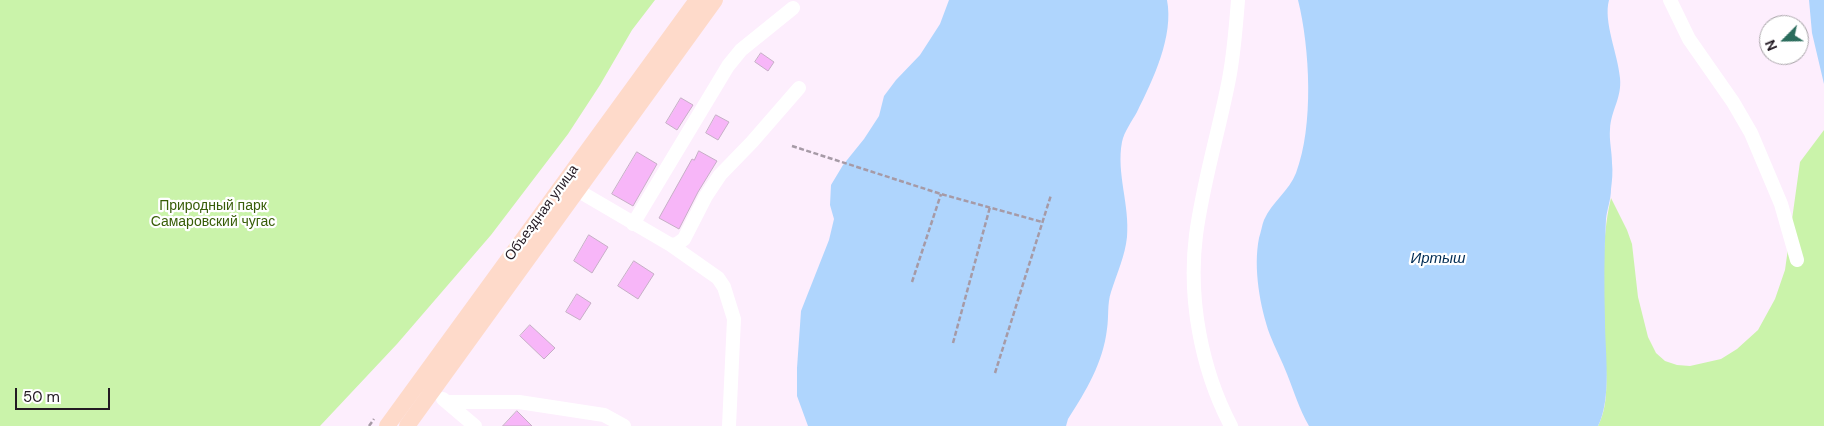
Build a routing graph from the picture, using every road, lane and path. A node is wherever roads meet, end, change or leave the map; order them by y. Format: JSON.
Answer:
{"nodes":[{"id":1,"x":697,"y":0,"type":"edge"},
{"id":2,"x":715,"y":0,"type":"edge"},
{"id":3,"x":1238,"y":0,"type":"edge"},
{"id":4,"x":1670,"y":0,"type":"edge"},
{"id":5,"x":794,"y":8,"type":"dead end"},
{"id":6,"x":799,"y":88,"type":"dead end"},
{"id":7,"x":792,"y":146,"type":"dead end"},
{"id":8,"x":571,"y":186,"type":"junction"},
{"id":9,"x":941,"y":194,"type":"junction"},
{"id":10,"x":1051,"y":195,"type":"dead end"},
{"id":11,"x":990,"y":206,"type":"junction"},
{"id":12,"x":1042,"y":222,"type":"junction"},
{"id":13,"x":633,"y":224,"type":"junction"},
{"id":14,"x":671,"y":245,"type":"junction"},
{"id":15,"x":1797,"y":260,"type":"dead end"},
{"id":16,"x":912,"y":282,"type":"dead end"},
{"id":17,"x":953,"y":343,"type":"dead end"},
{"id":18,"x":995,"y":374,"type":"dead end"},
{"id":19,"x":427,"y":385,"type":"junction"},
{"id":20,"x":447,"y":402,"type":"junction"},
{"id":21,"x":387,"y":426,"type":"edge"},
{"id":22,"x":407,"y":426,"type":"edge"},
{"id":23,"x":475,"y":426,"type":"edge"},
{"id":24,"x":624,"y":426,"type":"edge"},
{"id":25,"x":730,"y":426,"type":"edge"},
{"id":26,"x":1231,"y":426,"type":"edge"}],
"edges":[{"from":1,"to":8,"type":"main road","name":"Объездная улица"},
{"from":2,"to":8,"type":"main road","name":"Объездная улица"},
{"from":3,"to":26,"type":"lane"},
{"from":4,"to":15,"type":"lane"},
{"from":5,"to":13,"type":"lane"},
{"from":6,"to":14,"type":"lane"},
{"from":7,"to":9,"type":"path"},
{"from":8,"to":13,"type":"lane"},
{"from":8,"to":19,"type":"main road","name":"Объездная улица"},
{"from":9,"to":11,"type":"path"},
{"from":9,"to":16,"type":"path"},
{"from":10,"to":12,"type":"path"},
{"from":11,"to":12,"type":"path"},
{"from":11,"to":17,"type":"path"},
{"from":12,"to":18,"type":"path"},
{"from":13,"to":14,"type":"lane"},
{"from":14,"to":25,"type":"lane"},
{"from":19,"to":20,"type":"lane"},
{"from":19,"to":21,"type":"main road","name":"Объездная улица"},
{"from":19,"to":22,"type":"main road","name":"Объездная улица"},
{"from":20,"to":23,"type":"lane"},
{"from":20,"to":24,"type":"lane"}]}
